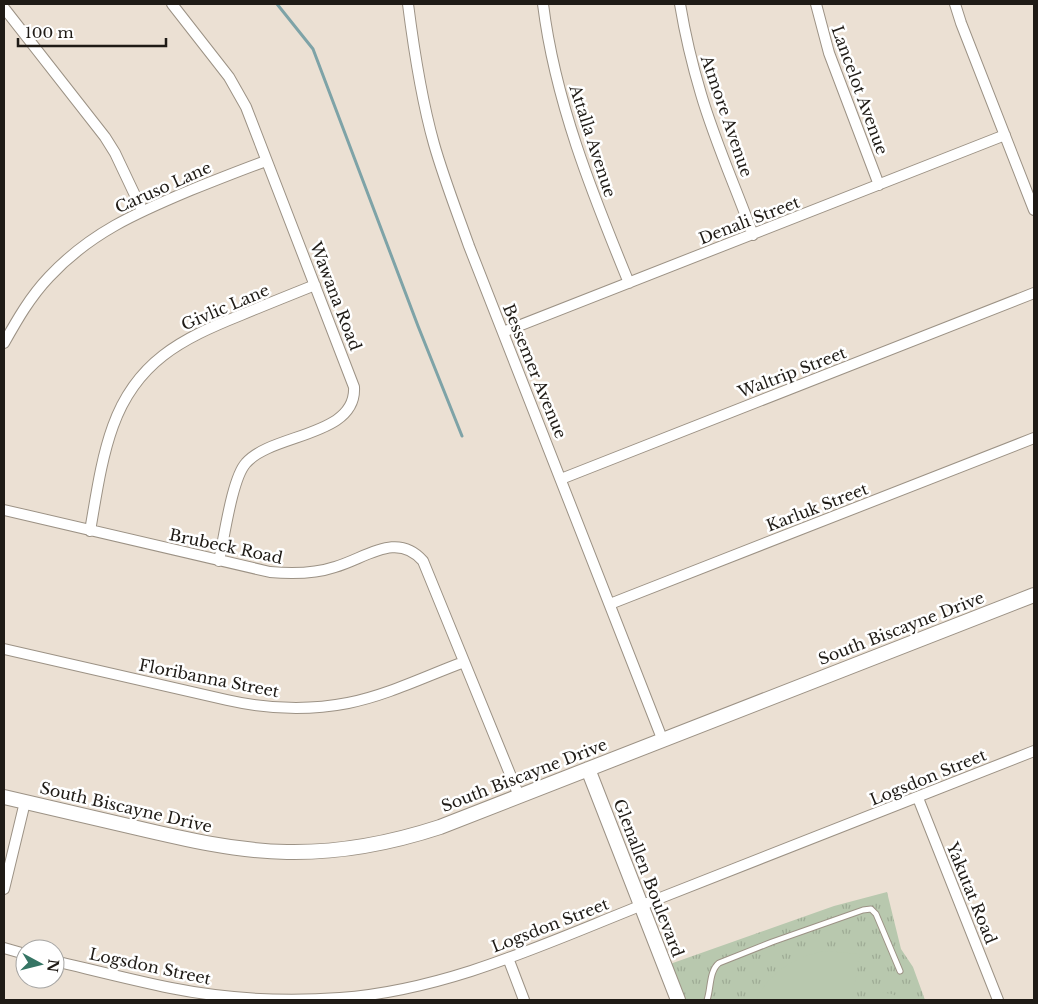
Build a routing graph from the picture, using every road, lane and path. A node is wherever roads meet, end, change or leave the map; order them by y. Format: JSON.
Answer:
{"nodes":[{"id":1,"x":172,"y":4,"type":"edge"},
{"id":2,"x":408,"y":4,"type":"edge"},
{"id":3,"x":543,"y":4,"type":"edge"},
{"id":4,"x":680,"y":4,"type":"edge"},
{"id":5,"x":816,"y":4,"type":"edge"},
{"id":6,"x":955,"y":4,"type":"edge"},
{"id":7,"x":4,"y":8,"type":"edge"},
{"id":8,"x":1005,"y":135,"type":"junction"},
{"id":9,"x":266,"y":161,"type":"junction"},
{"id":10,"x":879,"y":186,"type":"junction"},
{"id":11,"x":142,"y":210,"type":"junction"},
{"id":12,"x":1034,"y":210,"type":"edge"},
{"id":13,"x":753,"y":235,"type":"junction"},
{"id":14,"x":629,"y":283,"type":"junction"},
{"id":15,"x":315,"y":285,"type":"junction"},
{"id":16,"x":1034,"y":293,"type":"edge"},
{"id":17,"x":503,"y":332,"type":"junction"},
{"id":18,"x":4,"y":344,"type":"edge"},
{"id":19,"x":1034,"y":438,"type":"edge"},
{"id":20,"x":561,"y":479,"type":"junction"},
{"id":21,"x":4,"y":510,"type":"edge"},
{"id":22,"x":90,"y":531,"type":"junction"},
{"id":23,"x":219,"y":561,"type":"junction"},
{"id":24,"x":1034,"y":595,"type":"edge"},
{"id":25,"x":610,"y":604,"type":"junction"},
{"id":26,"x":4,"y":649,"type":"edge"},
{"id":27,"x":464,"y":662,"type":"junction"},
{"id":28,"x":663,"y":741,"type":"junction"},
{"id":29,"x":1034,"y":751,"type":"edge"},
{"id":30,"x":588,"y":769,"type":"junction"},
{"id":31,"x":518,"y":796,"type":"junction"},
{"id":32,"x":4,"y":797,"type":"edge"},
{"id":33,"x":918,"y":798,"type":"junction"},
{"id":34,"x":26,"y":802,"type":"junction"},
{"id":35,"x":4,"y":889,"type":"edge"},
{"id":36,"x":641,"y":905,"type":"junction"},
{"id":37,"x":508,"y":958,"type":"junction"},
{"id":38,"x":65,"y":963,"type":"edge"},
{"id":39,"x":900,"y":971,"type":"dead end"},
{"id":40,"x":524,"y":1000,"type":"edge"},
{"id":41,"x":678,"y":1000,"type":"edge"},
{"id":42,"x":707,"y":1000,"type":"edge"},
{"id":43,"x":998,"y":1000,"type":"edge"}],
"edges":[{"from":1,"to":9,"type":"street","name":"Wawana Road"},
{"from":2,"to":17,"type":"street","name":"Bessemer Avenue"},
{"from":3,"to":14,"type":"street","name":"Attalla Avenue"},
{"from":4,"to":13,"type":"street","name":"Atmore Avenue"},
{"from":5,"to":10,"type":"street","name":"Lancelot Avenue"},
{"from":6,"to":8,"type":"street"},
{"from":7,"to":11,"type":"street"},
{"from":8,"to":10,"type":"street","name":"Denali Street"},
{"from":8,"to":12,"type":"street"},
{"from":9,"to":11,"type":"street","name":"Caruso Lane"},
{"from":9,"to":15,"type":"street","name":"Wawana Road"},
{"from":10,"to":13,"type":"street","name":"Denali Street"},
{"from":11,"to":18,"type":"street","name":"Caruso Lane"},
{"from":13,"to":14,"type":"street","name":"Denali Street"},
{"from":14,"to":17,"type":"street","name":"Denali Street"},
{"from":15,"to":22,"type":"street","name":"Givlic Lane"},
{"from":15,"to":23,"type":"street","name":"Wawana Road"},
{"from":16,"to":20,"type":"street","name":"Waltrip Street"},
{"from":17,"to":20,"type":"street","name":"Bessemer Avenue"},
{"from":19,"to":25,"type":"street","name":"Karluk Street"},
{"from":20,"to":25,"type":"street","name":"Bessemer Avenue"},
{"from":21,"to":22,"type":"street","name":"Brubeck Road"},
{"from":22,"to":23,"type":"street","name":"Brubeck Road"},
{"from":23,"to":27,"type":"street","name":"Brubeck Road"},
{"from":24,"to":28,"type":"street","name":"South Biscayne Drive"},
{"from":25,"to":28,"type":"street","name":"Bessemer Avenue"},
{"from":26,"to":27,"type":"street","name":"Floribanna Street"},
{"from":27,"to":31,"type":"street","name":"Brubeck Road"},
{"from":28,"to":30,"type":"street","name":"South Biscayne Drive"},
{"from":29,"to":33,"type":"street","name":"Logsdon Street"},
{"from":30,"to":31,"type":"street","name":"South Biscayne Drive"},
{"from":30,"to":36,"type":"street","name":"Glenallen Boulevard"},
{"from":31,"to":34,"type":"street","name":"South Biscayne Drive"},
{"from":32,"to":34,"type":"street","name":"South Biscayne Drive"},
{"from":33,"to":36,"type":"street","name":"Logsdon Street"},
{"from":33,"to":43,"type":"street","name":"Yakutat Road"},
{"from":34,"to":35,"type":"street"},
{"from":36,"to":37,"type":"street","name":"Logsdon Street"},
{"from":36,"to":41,"type":"street","name":"Glenallen Boulevard"},
{"from":37,"to":38,"type":"street","name":"Logsdon Street"},
{"from":37,"to":40,"type":"street"},
{"from":39,"to":42,"type":"lane"}]}
